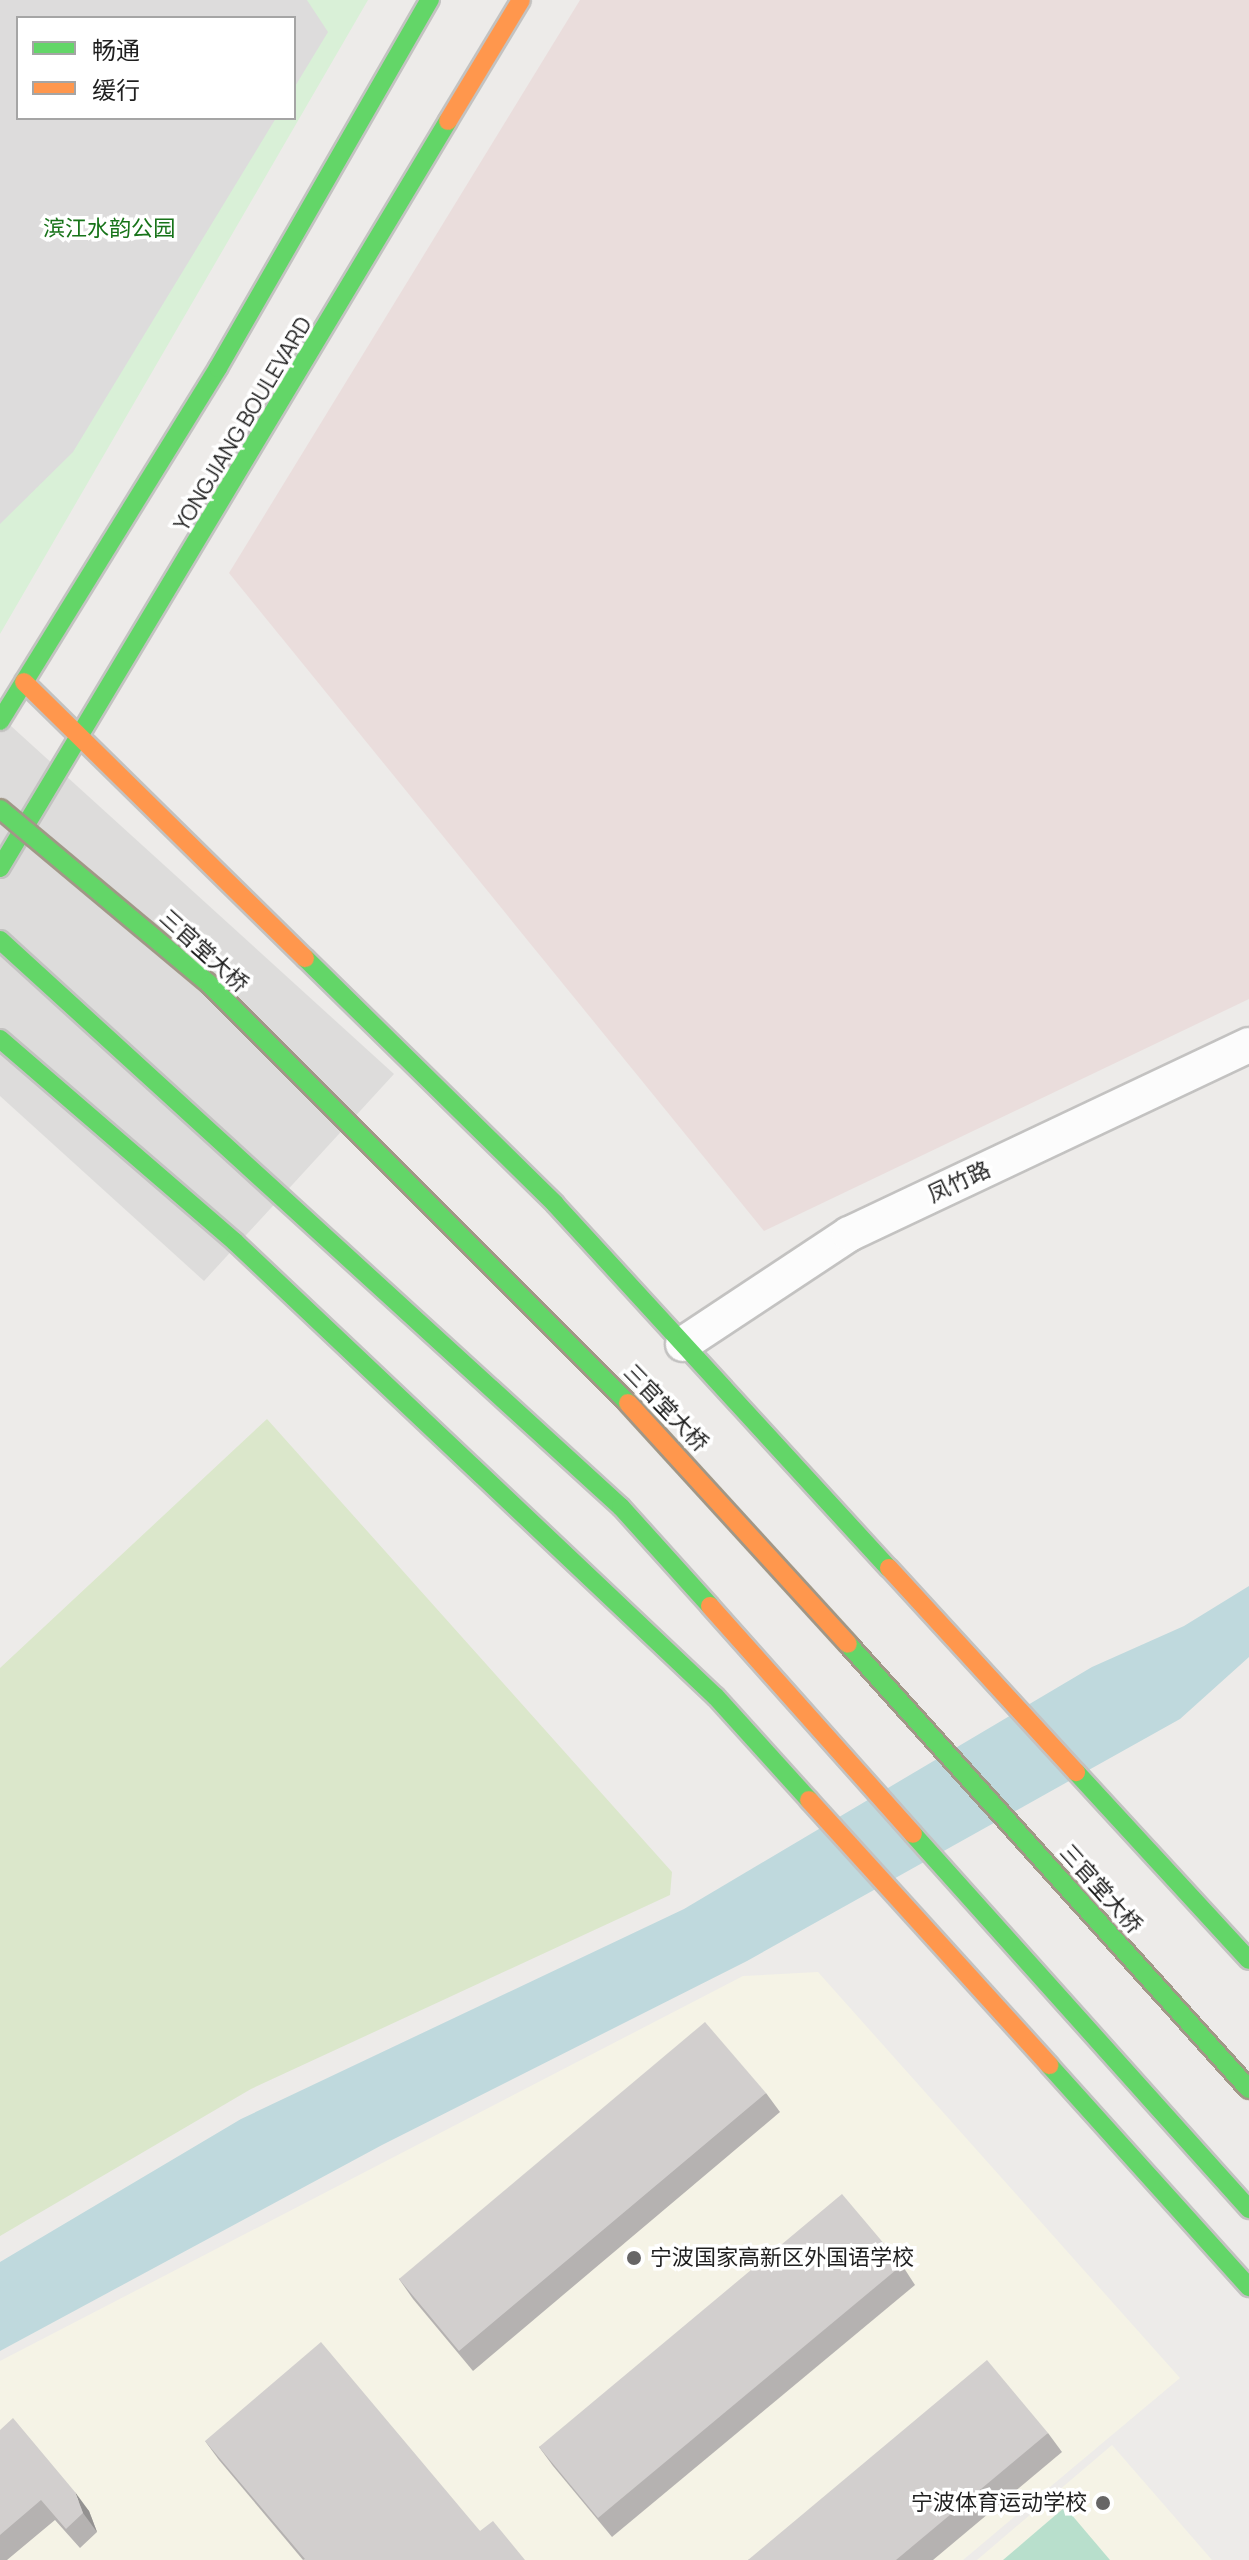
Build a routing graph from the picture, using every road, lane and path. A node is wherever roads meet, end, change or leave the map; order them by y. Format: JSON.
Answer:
{"nodes":[{"id":1,"x":430,"y":0,"type":"edge"},
{"id":2,"x":521,"y":0,"type":"edge"},
{"id":3,"x":24,"y":682,"type":"junction"},
{"id":4,"x":0,"y":721,"type":"edge"},
{"id":5,"x":82,"y":737,"type":"junction"},
{"id":6,"x":0,"y":809,"type":"edge"},
{"id":7,"x":0,"y":868,"type":"edge"},
{"id":8,"x":0,"y":940,"type":"edge"},
{"id":9,"x":0,"y":1039,"type":"edge"},
{"id":10,"x":1249,"y":1045,"type":"edge"},
{"id":11,"x":683,"y":1344,"type":"junction"},
{"id":12,"x":1249,"y":1960,"type":"edge"},
{"id":13,"x":1249,"y":2089,"type":"edge"},
{"id":14,"x":1249,"y":2209,"type":"edge"},
{"id":15,"x":1249,"y":2287,"type":"edge"}],
"edges":[{"from":1,"to":3,"type":"main road"},
{"from":2,"to":5,"type":"main road","name":"YONGJIANG BOULEVARD"},
{"from":3,"to":4,"type":"main road"},
{"from":3,"to":5,"type":"main road"},
{"from":5,"to":7,"type":"main road","name":"YONGJIANG BOULEVARD"},
{"from":5,"to":11,"type":"main road"},
{"from":6,"to":13,"type":"main road","name":"三官堂大桥","bridge":true},
{"from":8,"to":14,"type":"main road"},
{"from":9,"to":15,"type":"main road"},
{"from":10,"to":11,"type":"street","name":"凤竹路"},
{"from":11,"to":12,"type":"main road"}]}
